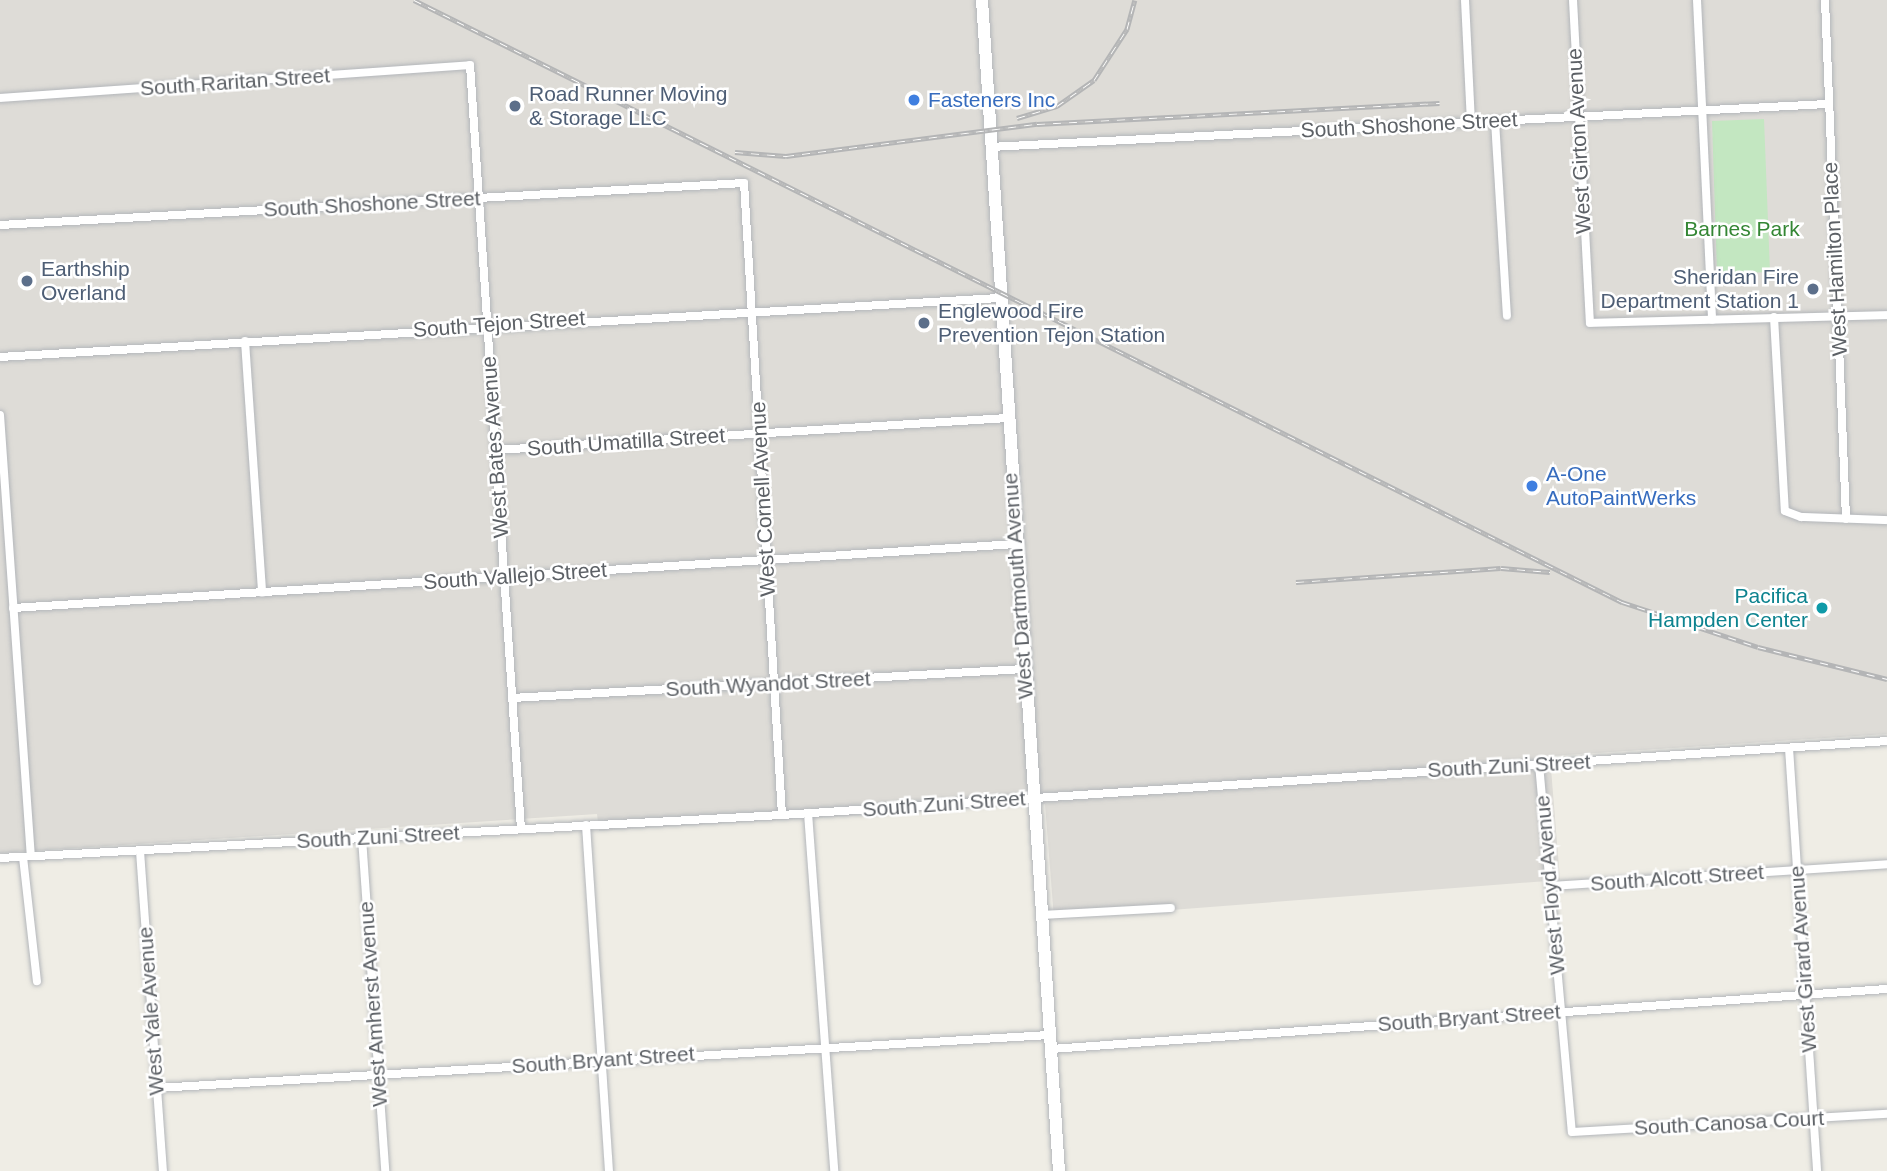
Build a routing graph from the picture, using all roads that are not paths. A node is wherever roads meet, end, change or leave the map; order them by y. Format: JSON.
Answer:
{"nodes":[{"id":1,"x":982,"y":0,"type":"edge"},
{"id":2,"x":1465,"y":0,"type":"edge"},
{"id":3,"x":1573,"y":0,"type":"edge"},
{"id":4,"x":1697,"y":0,"type":"edge"},
{"id":5,"x":1825,"y":0,"type":"edge"},
{"id":6,"x":470,"y":65,"type":"joint"},
{"id":7,"x":0,"y":98,"type":"edge"},
{"id":8,"x":1828,"y":104,"type":"junction"},
{"id":9,"x":1702,"y":110,"type":"junction"},
{"id":10,"x":1578,"y":117,"type":"junction"},
{"id":11,"x":1495,"y":121,"type":"junction"},
{"id":12,"x":1471,"y":122,"type":"junction"},
{"id":13,"x":990,"y":146,"type":"junction"},
{"id":14,"x":744,"y":183,"type":"joint"},
{"id":15,"x":479,"y":198,"type":"junction"},
{"id":16,"x":0,"y":225,"type":"edge"},
{"id":17,"x":999,"y":298,"type":"junction"},
{"id":18,"x":752,"y":310,"type":"junction"},
{"id":19,"x":1887,"y":315,"type":"edge"},
{"id":20,"x":1507,"y":316,"type":"dead end"},
{"id":21,"x":1838,"y":316,"type":"junction"},
{"id":22,"x":1774,"y":317,"type":"junction"},
{"id":23,"x":1712,"y":320,"type":"junction"},
{"id":24,"x":487,"y":324,"type":"junction"},
{"id":25,"x":245,"y":341,"type":"junction"},
{"id":26,"x":0,"y":357,"type":"edge"},
{"id":27,"x":0,"y":415,"type":"edge"},
{"id":28,"x":1007,"y":418,"type":"junction"},
{"id":29,"x":759,"y":433,"type":"junction"},
{"id":30,"x":496,"y":450,"type":"junction"},
{"id":31,"x":1846,"y":519,"type":"junction"},
{"id":32,"x":1887,"y":520,"type":"edge"},
{"id":33,"x":1016,"y":544,"type":"junction"},
{"id":34,"x":767,"y":560,"type":"junction"},
{"id":35,"x":504,"y":577,"type":"junction"},
{"id":36,"x":262,"y":592,"type":"junction"},
{"id":37,"x":13,"y":608,"type":"junction"},
{"id":38,"x":1024,"y":669,"type":"junction"},
{"id":39,"x":774,"y":683,"type":"junction"},
{"id":40,"x":512,"y":698,"type":"junction"},
{"id":41,"x":1887,"y":741,"type":"edge"},
{"id":42,"x":1789,"y":748,"type":"junction"},
{"id":43,"x":1539,"y":764,"type":"junction"},
{"id":44,"x":1033,"y":798,"type":"junction"},
{"id":45,"x":808,"y":813,"type":"junction"},
{"id":46,"x":782,"y":815,"type":"junction"},
{"id":47,"x":586,"y":825,"type":"junction"},
{"id":48,"x":520,"y":828,"type":"junction"},
{"id":49,"x":362,"y":838,"type":"junction"},
{"id":50,"x":140,"y":851,"type":"junction"},
{"id":51,"x":27,"y":856,"type":"junction"},
{"id":52,"x":0,"y":858,"type":"edge"},
{"id":53,"x":1887,"y":864,"type":"edge"},
{"id":54,"x":1797,"y":870,"type":"junction"},
{"id":55,"x":1551,"y":886,"type":"junction"},
{"id":56,"x":1171,"y":908,"type":"dead end"},
{"id":57,"x":1041,"y":915,"type":"junction"},
{"id":58,"x":37,"y":981,"type":"dead end"},
{"id":59,"x":1887,"y":989,"type":"edge"},
{"id":60,"x":1804,"y":995,"type":"junction"},
{"id":61,"x":1561,"y":1012,"type":"junction"},
{"id":62,"x":1050,"y":1042,"type":"junction"},
{"id":63,"x":826,"y":1046,"type":"junction"},
{"id":64,"x":601,"y":1060,"type":"junction"},
{"id":65,"x":378,"y":1075,"type":"junction"},
{"id":66,"x":156,"y":1088,"type":"junction"},
{"id":67,"x":1887,"y":1114,"type":"edge"},
{"id":68,"x":1814,"y":1119,"type":"junction"},
{"id":69,"x":1572,"y":1132,"type":"joint"},
{"id":70,"x":163,"y":1171,"type":"edge"},
{"id":71,"x":385,"y":1171,"type":"edge"},
{"id":72,"x":609,"y":1171,"type":"edge"},
{"id":73,"x":834,"y":1171,"type":"edge"},
{"id":74,"x":1059,"y":1171,"type":"edge"},
{"id":75,"x":1817,"y":1171,"type":"edge"}],
"edges":[{"from":1,"to":13,"type":"main road","name":"West Dartmouth Avenue"},
{"from":2,"to":12,"type":"street"},
{"from":3,"to":10,"type":"street","name":"West Girton Avenue"},
{"from":4,"to":9,"type":"street"},
{"from":5,"to":8,"type":"street","name":"West Hamilton Place"},
{"from":6,"to":7,"type":"street","name":"South Raritan Street"},
{"from":6,"to":15,"type":"street","name":"West Bates Avenue"},
{"from":8,"to":9,"type":"street","name":"South Shoshone Street"},
{"from":8,"to":21,"type":"street","name":"West Hamilton Place"},
{"from":9,"to":10,"type":"street","name":"South Shoshone Street"},
{"from":9,"to":23,"type":"street"},
{"from":10,"to":11,"type":"street","name":"South Shoshone Street"},
{"from":10,"to":23,"type":"street","name":"West Girton Avenue"},
{"from":11,"to":12,"type":"street","name":"South Shoshone Street"},
{"from":11,"to":20,"type":"street"},
{"from":12,"to":13,"type":"street","name":"South Shoshone Street"},
{"from":13,"to":17,"type":"main road","name":"West Dartmouth Avenue"},
{"from":14,"to":15,"type":"street","name":"South Shoshone Street"},
{"from":14,"to":18,"type":"street","name":"West Cornell Avenue"},
{"from":15,"to":16,"type":"street","name":"South Shoshone Street"},
{"from":15,"to":24,"type":"street","name":"West Bates Avenue"},
{"from":17,"to":18,"type":"street","name":"South Tejon Street"},
{"from":17,"to":28,"type":"main road","name":"West Dartmouth Avenue"},
{"from":18,"to":24,"type":"street","name":"South Tejon Street"},
{"from":18,"to":29,"type":"street","name":"West Cornell Avenue"},
{"from":19,"to":21,"type":"street"},
{"from":21,"to":22,"type":"street"},
{"from":21,"to":31,"type":"street","name":"West Hamilton Place"},
{"from":22,"to":23,"type":"street"},
{"from":22,"to":31,"type":"street"},
{"from":24,"to":25,"type":"street","name":"South Tejon Street"},
{"from":24,"to":30,"type":"street","name":"West Bates Avenue"},
{"from":25,"to":26,"type":"street","name":"South Tejon Street"},
{"from":25,"to":36,"type":"street"},
{"from":27,"to":37,"type":"street"},
{"from":28,"to":29,"type":"street","name":"South Umatilla Street"},
{"from":28,"to":33,"type":"main road","name":"West Dartmouth Avenue"},
{"from":29,"to":30,"type":"street","name":"South Umatilla Street"},
{"from":29,"to":34,"type":"street","name":"West Cornell Avenue"},
{"from":30,"to":35,"type":"street","name":"West Bates Avenue"},
{"from":31,"to":32,"type":"street"},
{"from":33,"to":34,"type":"street","name":"South Vallejo Street"},
{"from":33,"to":38,"type":"main road","name":"West Dartmouth Avenue"},
{"from":34,"to":35,"type":"street","name":"South Vallejo Street"},
{"from":34,"to":39,"type":"street","name":"West Cornell Avenue"},
{"from":35,"to":36,"type":"street","name":"South Vallejo Street"},
{"from":35,"to":40,"type":"street","name":"West Bates Avenue"},
{"from":36,"to":37,"type":"street","name":"South Vallejo Street"},
{"from":37,"to":51,"type":"street"},
{"from":38,"to":39,"type":"street","name":"South Wyandot Street"},
{"from":38,"to":44,"type":"main road","name":"West Dartmouth Avenue"},
{"from":39,"to":40,"type":"street","name":"South Wyandot Street"},
{"from":39,"to":46,"type":"street","name":"West Cornell Avenue"},
{"from":40,"to":48,"type":"street","name":"West Bates Avenue"},
{"from":41,"to":42,"type":"street","name":"South Zuni Street"},
{"from":42,"to":43,"type":"street","name":"South Zuni Street"},
{"from":42,"to":54,"type":"street","name":"West Girard Avenue"},
{"from":43,"to":44,"type":"street","name":"South Zuni Street"},
{"from":43,"to":55,"type":"street","name":"West Floyd Avenue"},
{"from":44,"to":45,"type":"street","name":"South Zuni Street"},
{"from":44,"to":57,"type":"main road","name":"West Dartmouth Avenue"},
{"from":45,"to":46,"type":"street","name":"South Zuni Street"},
{"from":45,"to":63,"type":"street"},
{"from":46,"to":47,"type":"street","name":"South Zuni Street"},
{"from":47,"to":48,"type":"street","name":"South Zuni Street"},
{"from":47,"to":64,"type":"street"},
{"from":48,"to":49,"type":"street","name":"South Zuni Street"},
{"from":49,"to":50,"type":"street","name":"South Zuni Street"},
{"from":49,"to":65,"type":"street","name":"West Amherst Avenue"},
{"from":50,"to":51,"type":"street","name":"South Zuni Street"},
{"from":50,"to":66,"type":"street","name":"West Yale Avenue"},
{"from":51,"to":52,"type":"street","name":"South Zuni Street"},
{"from":51,"to":58,"type":"street"},
{"from":53,"to":54,"type":"street","name":"South Alcott Street"},
{"from":54,"to":55,"type":"street","name":"South Alcott Street"},
{"from":54,"to":60,"type":"street","name":"West Girard Avenue"},
{"from":55,"to":61,"type":"street","name":"West Floyd Avenue"},
{"from":56,"to":57,"type":"street"},
{"from":57,"to":62,"type":"main road","name":"West Dartmouth Avenue"},
{"from":59,"to":60,"type":"street","name":"South Bryant Street"},
{"from":60,"to":61,"type":"street","name":"South Bryant Street"},
{"from":60,"to":68,"type":"street","name":"West Girard Avenue"},
{"from":61,"to":62,"type":"street","name":"South Bryant Street"},
{"from":61,"to":69,"type":"street","name":"West Floyd Avenue"},
{"from":62,"to":63,"type":"street","name":"South Bryant Street"},
{"from":62,"to":74,"type":"main road","name":"West Dartmouth Avenue"},
{"from":63,"to":64,"type":"street","name":"South Bryant Street"},
{"from":63,"to":73,"type":"street"},
{"from":64,"to":65,"type":"street","name":"South Bryant Street"},
{"from":64,"to":72,"type":"street"},
{"from":65,"to":66,"type":"street","name":"South Bryant Street"},
{"from":65,"to":71,"type":"street","name":"West Amherst Avenue"},
{"from":66,"to":70,"type":"street","name":"West Yale Avenue"},
{"from":67,"to":68,"type":"street","name":"South Canosa Court"},
{"from":68,"to":69,"type":"street","name":"South Canosa Court"},
{"from":68,"to":75,"type":"street","name":"West Girard Avenue"}]}
